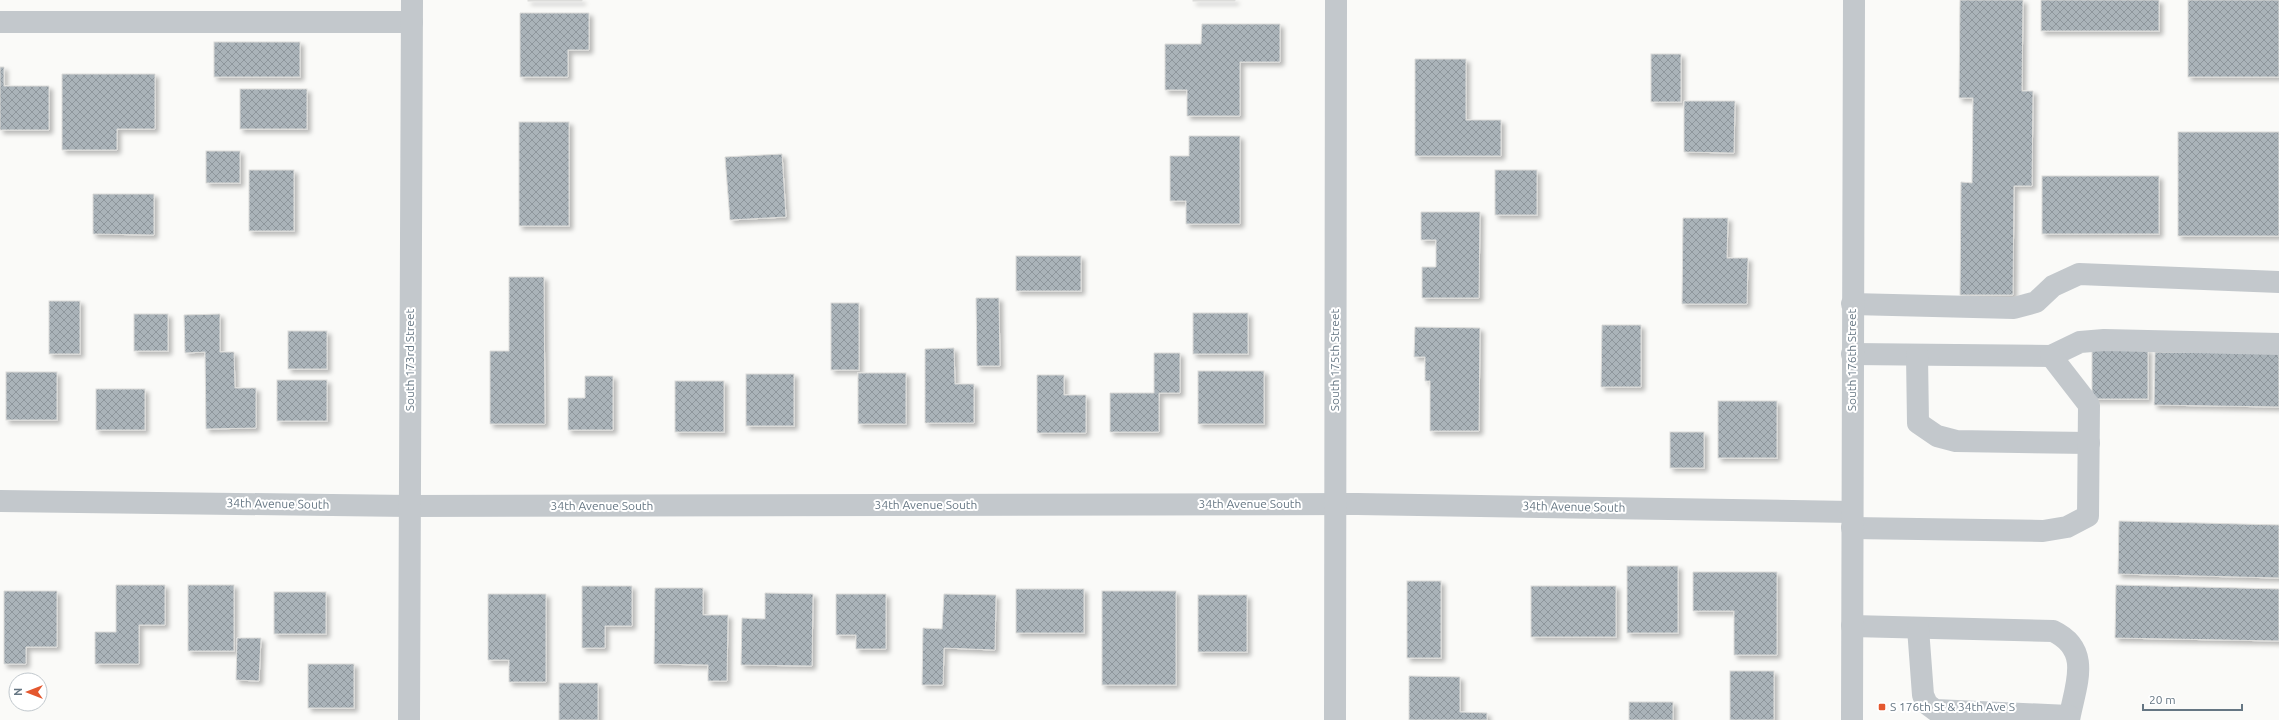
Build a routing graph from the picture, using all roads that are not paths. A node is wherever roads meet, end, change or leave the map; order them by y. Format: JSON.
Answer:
{"nodes":[{"id":1,"x":412,"y":0,"type":"edge"},
{"id":2,"x":1336,"y":0,"type":"edge"},
{"id":3,"x":1854,"y":0,"type":"edge"},
{"id":4,"x":0,"y":22,"type":"edge"},
{"id":5,"x":412,"y":22,"type":"junction"},
{"id":6,"x":2279,"y":282,"type":"edge"},
{"id":7,"x":1852,"y":304,"type":"junction"},
{"id":8,"x":2279,"y":344,"type":"edge"},
{"id":9,"x":1852,"y":354,"type":"junction"},
{"id":10,"x":1917,"y":355,"type":"junction"},
{"id":11,"x":2050,"y":356,"type":"junction"},
{"id":12,"x":2089,"y":443,"type":"junction"},
{"id":13,"x":0,"y":501,"type":"edge"},
{"id":14,"x":1334,"y":504,"type":"junction"},
{"id":15,"x":409,"y":506,"type":"junction"},
{"id":16,"x":1852,"y":520,"type":"junction"},
{"id":17,"x":1852,"y":626,"type":"junction"},
{"id":18,"x":1918,"y":628,"type":"junction"},
{"id":19,"x":2069,"y":718,"type":"edge"},
{"id":20,"x":409,"y":720,"type":"edge"},
{"id":21,"x":1335,"y":720,"type":"edge"},
{"id":22,"x":1852,"y":720,"type":"edge"}],
"edges":[{"from":1,"to":5,"type":"street","name":"South 173rd Street"},
{"from":2,"to":14,"type":"street","name":"South 175th Street"},
{"from":3,"to":7,"type":"street","name":"South 176th Street"},
{"from":4,"to":5,"type":"street"},
{"from":5,"to":15,"type":"street","name":"South 173rd Street"},
{"from":6,"to":7,"type":"street"},
{"from":7,"to":9,"type":"street","name":"South 176th Street"},
{"from":8,"to":11,"type":"street"},
{"from":9,"to":10,"type":"street"},
{"from":9,"to":16,"type":"street","name":"South 176th Street"},
{"from":10,"to":11,"type":"street"},
{"from":10,"to":12,"type":"street"},
{"from":11,"to":12,"type":"street"},
{"from":12,"to":16,"type":"street","name":"34th Avenue South"},
{"from":13,"to":15,"type":"street","name":"34th Avenue South"},
{"from":14,"to":15,"type":"street","name":"34th Avenue South"},
{"from":14,"to":16,"type":"street","name":"34th Avenue South"},
{"from":14,"to":21,"type":"street","name":"South 175th Street"},
{"from":15,"to":20,"type":"street","name":"South 173rd Street"},
{"from":16,"to":17,"type":"street","name":"South 176th Street"},
{"from":17,"to":18,"type":"street"},
{"from":17,"to":22,"type":"street","name":"South 176th Street"},
{"from":18,"to":19,"type":"street"},
{"from":18,"to":19,"type":"street"}]}
